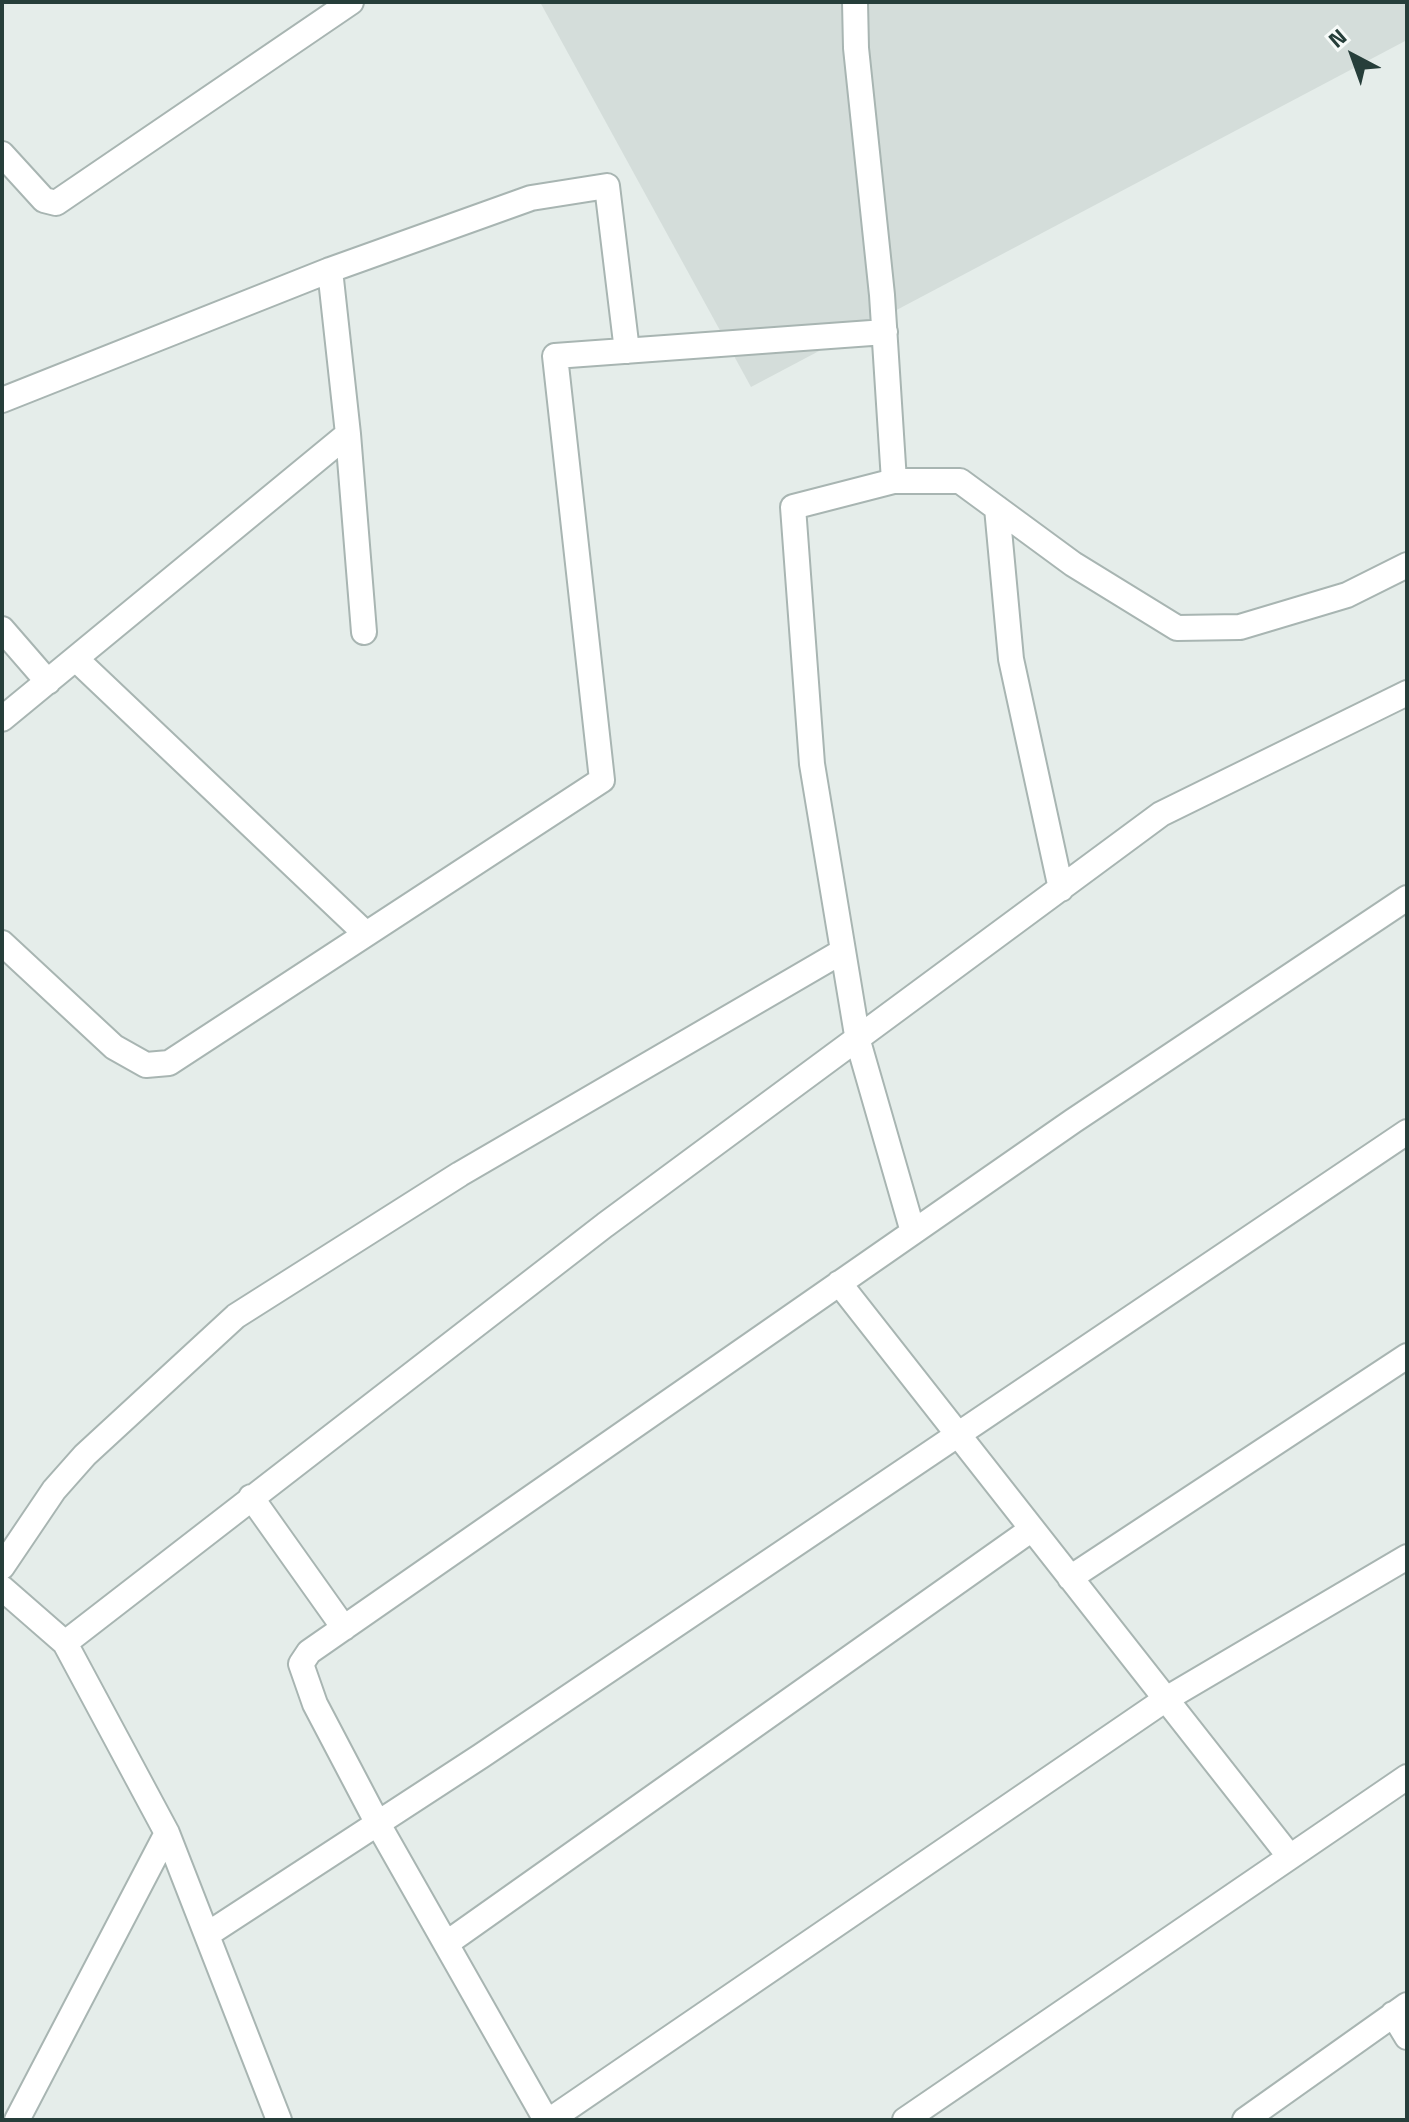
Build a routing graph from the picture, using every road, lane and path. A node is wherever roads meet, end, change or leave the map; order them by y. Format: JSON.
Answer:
{"nodes":[{"id":1,"x":351,"y":2,"type":"edge"},
{"id":2,"x":855,"y":2,"type":"edge"},
{"id":3,"x":2,"y":154,"type":"edge"},
{"id":4,"x":330,"y":270,"type":"junction"},
{"id":5,"x":885,"y":332,"type":"junction"},
{"id":6,"x":627,"y":351,"type":"junction"},
{"id":7,"x":2,"y":400,"type":"edge"},
{"id":8,"x":348,"y":434,"type":"junction"},
{"id":9,"x":894,"y":481,"type":"junction"},
{"id":10,"x":997,"y":508,"type":"junction"},
{"id":11,"x":1407,"y":565,"type":"edge"},
{"id":12,"x":2,"y":629,"type":"edge"},
{"id":13,"x":364,"y":632,"type":"dead end"},
{"id":14,"x":77,"y":660,"type":"junction"},
{"id":15,"x":48,"y":682,"type":"junction"},
{"id":16,"x":1407,"y":693,"type":"edge"},
{"id":17,"x":2,"y":719,"type":"edge"},
{"id":18,"x":1061,"y":889,"type":"junction"},
{"id":19,"x":1407,"y":898,"type":"edge"},
{"id":20,"x":366,"y":934,"type":"junction"},
{"id":21,"x":2,"y":943,"type":"edge"},
{"id":22,"x":843,"y":951,"type":"junction"},
{"id":23,"x":858,"y":1041,"type":"junction"},
{"id":24,"x":1407,"y":1132,"type":"edge"},
{"id":25,"x":913,"y":1232,"type":"junction"},
{"id":26,"x":839,"y":1283,"type":"junction"},
{"id":27,"x":1407,"y":1356,"type":"edge"},
{"id":28,"x":959,"y":1435,"type":"junction"},
{"id":29,"x":251,"y":1497,"type":"junction"},
{"id":30,"x":1032,"y":1529,"type":"junction"},
{"id":31,"x":1407,"y":1557,"type":"edge"},
{"id":32,"x":2,"y":1567,"type":"edge"},
{"id":33,"x":1070,"y":1578,"type":"junction"},
{"id":34,"x":2,"y":1588,"type":"edge"},
{"id":35,"x":344,"y":1628,"type":"junction"},
{"id":36,"x":65,"y":1643,"type":"junction"},
{"id":37,"x":1166,"y":1699,"type":"junction"},
{"id":38,"x":1407,"y":1777,"type":"edge"},
{"id":39,"x":378,"y":1824,"type":"junction"},
{"id":40,"x":167,"y":1833,"type":"junction"},
{"id":41,"x":1290,"y":1857,"type":"junction"},
{"id":42,"x":208,"y":1934,"type":"junction"},
{"id":43,"x":447,"y":1943,"type":"junction"},
{"id":44,"x":1400,"y":2010,"type":"edge"},
{"id":45,"x":1407,"y":2037,"type":"edge"},
{"id":46,"x":17,"y":2120,"type":"edge"},
{"id":47,"x":279,"y":2120,"type":"edge"},
{"id":48,"x":548,"y":2120,"type":"edge"},
{"id":49,"x":905,"y":2120,"type":"edge"},
{"id":50,"x":1245,"y":2120,"type":"edge"}],
"edges":[{"from":1,"to":3,"type":"street"},
{"from":2,"to":5,"type":"street"},
{"from":4,"to":6,"type":"street"},
{"from":4,"to":7,"type":"street"},
{"from":4,"to":8,"type":"street"},
{"from":5,"to":6,"type":"street"},
{"from":5,"to":9,"type":"street"},
{"from":6,"to":20,"type":"street"},
{"from":8,"to":13,"type":"street"},
{"from":8,"to":14,"type":"street"},
{"from":9,"to":10,"type":"street"},
{"from":9,"to":22,"type":"street"},
{"from":10,"to":11,"type":"street"},
{"from":10,"to":18,"type":"street"},
{"from":12,"to":15,"type":"street"},
{"from":14,"to":15,"type":"street"},
{"from":14,"to":20,"type":"street"},
{"from":15,"to":17,"type":"street"},
{"from":16,"to":18,"type":"street"},
{"from":18,"to":23,"type":"street"},
{"from":19,"to":25,"type":"street"},
{"from":20,"to":21,"type":"street"},
{"from":22,"to":23,"type":"street"},
{"from":22,"to":32,"type":"street"},
{"from":23,"to":25,"type":"street"},
{"from":23,"to":29,"type":"street"},
{"from":24,"to":28,"type":"street"},
{"from":25,"to":26,"type":"street"},
{"from":26,"to":28,"type":"street"},
{"from":26,"to":35,"type":"street"},
{"from":27,"to":33,"type":"street"},
{"from":28,"to":30,"type":"street"},
{"from":28,"to":39,"type":"street"},
{"from":29,"to":35,"type":"street"},
{"from":29,"to":36,"type":"street"},
{"from":30,"to":33,"type":"street"},
{"from":30,"to":43,"type":"street"},
{"from":31,"to":37,"type":"street"},
{"from":33,"to":37,"type":"street"},
{"from":34,"to":36,"type":"street"},
{"from":35,"to":39,"type":"street"},
{"from":36,"to":40,"type":"street"},
{"from":37,"to":41,"type":"street"},
{"from":37,"to":48,"type":"street"},
{"from":38,"to":41,"type":"street"},
{"from":39,"to":42,"type":"street"},
{"from":39,"to":43,"type":"street"},
{"from":40,"to":42,"type":"street"},
{"from":40,"to":46,"type":"street"},
{"from":41,"to":49,"type":"street"},
{"from":42,"to":47,"type":"street"},
{"from":43,"to":48,"type":"street"},
{"from":44,"to":45,"type":"street"},
{"from":44,"to":50,"type":"street"}]}
